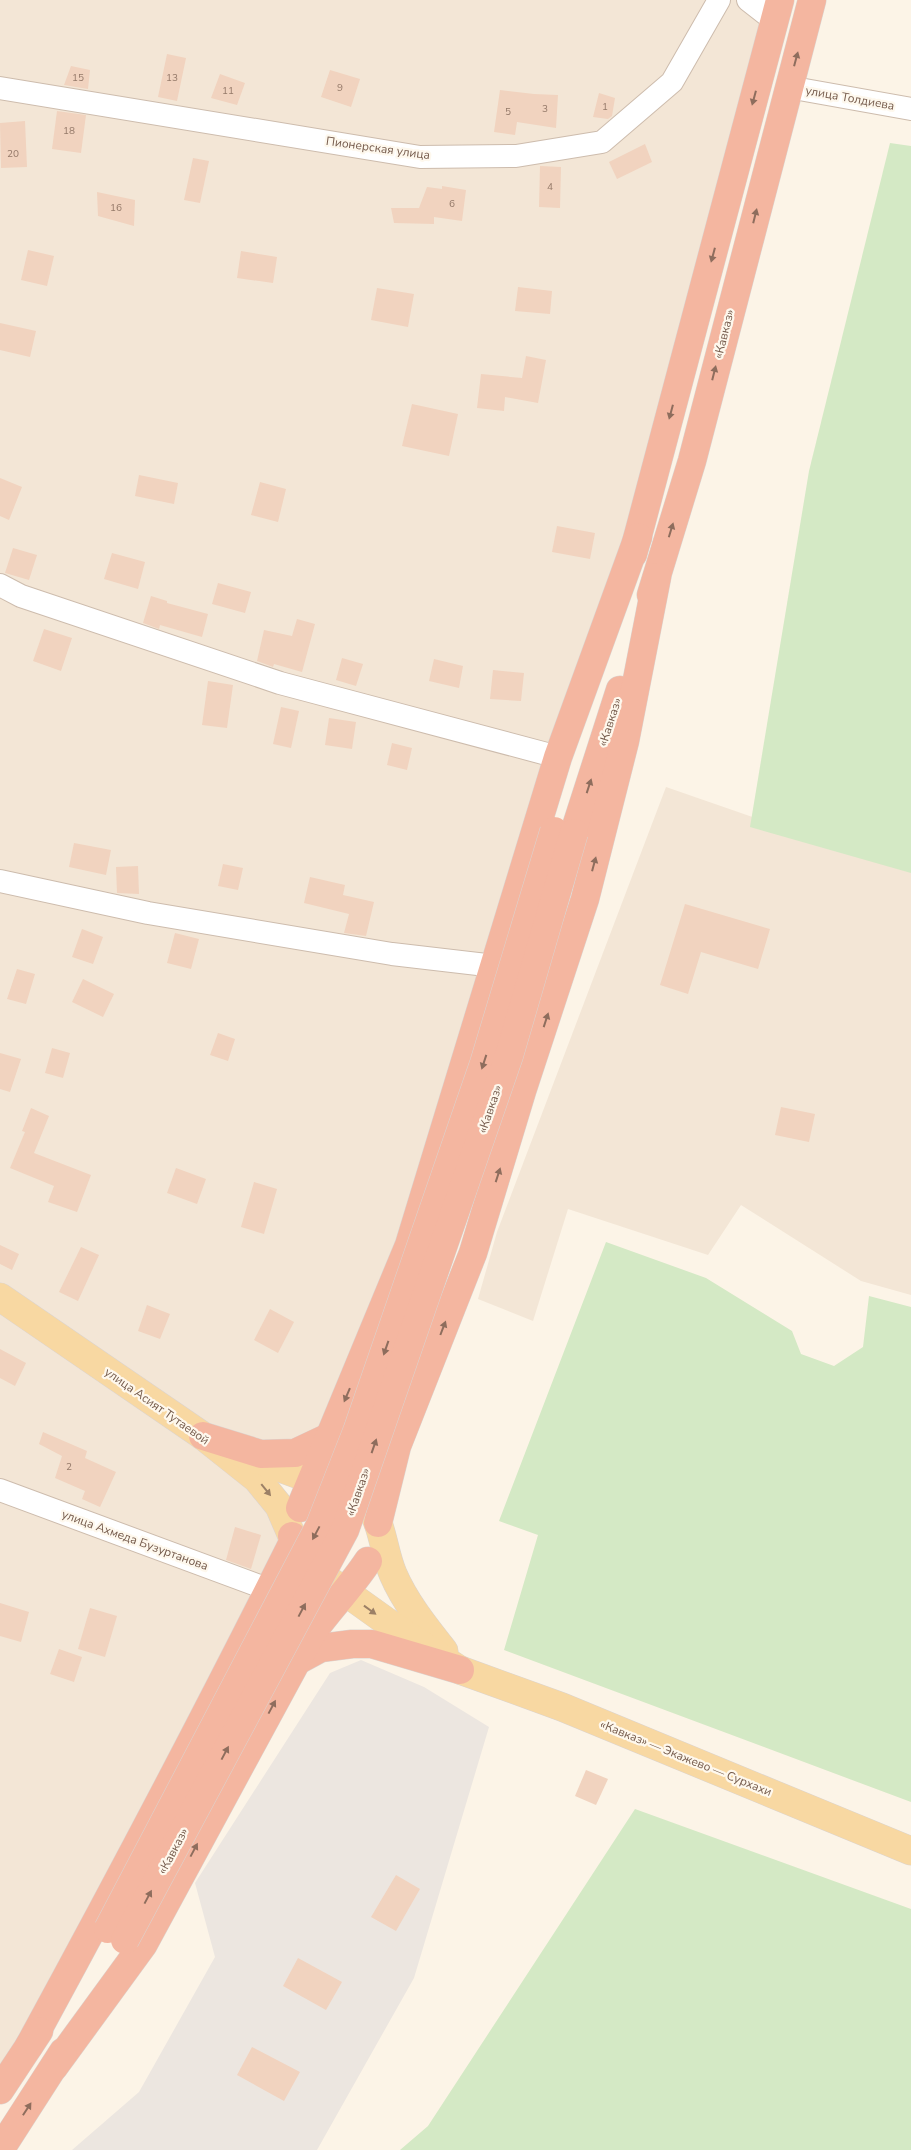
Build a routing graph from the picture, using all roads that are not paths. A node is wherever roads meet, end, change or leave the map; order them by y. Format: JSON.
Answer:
{"nodes":[{"id":1,"x":720,"y":0,"type":"edge"},
{"id":2,"x":748,"y":0,"type":"edge"},
{"id":3,"x":812,"y":0,"type":"edge"},
{"id":4,"x":777,"y":10,"type":"edge"},
{"id":5,"x":788,"y":87,"type":"junction"},
{"id":6,"x":0,"y":88,"type":"edge"},
{"id":7,"x":911,"y":110,"type":"edge"},
{"id":8,"x":638,"y":537,"type":"junction"},
{"id":9,"x":657,"y":577,"type":"junction"},
{"id":10,"x":0,"y":585,"type":"edge"},
{"id":11,"x":558,"y":757,"type":"junction"},
{"id":12,"x":564,"y":832,"type":"junction"},
{"id":13,"x":0,"y":881,"type":"edge"},
{"id":14,"x":495,"y":966,"type":"junction"},
{"id":15,"x":0,"y":1297,"type":"edge"},
{"id":16,"x":202,"y":1436,"type":"junction"},
{"id":17,"x":329,"y":1437,"type":"junction"},
{"id":18,"x":310,"y":1480,"type":"junction"},
{"id":19,"x":338,"y":1489,"type":"junction"},
{"id":20,"x":0,"y":1490,"type":"edge"},
{"id":21,"x":300,"y":1508,"type":"junction"},
{"id":22,"x":378,"y":1523,"type":"junction"},
{"id":23,"x":293,"y":1539,"type":"junction"},
{"id":24,"x":368,"y":1561,"type":"junction"},
{"id":25,"x":316,"y":1571,"type":"junction"},
{"id":26,"x":270,"y":1590,"type":"junction"},
{"id":27,"x":346,"y":1592,"type":"junction"},
{"id":28,"x":297,"y":1661,"type":"junction"},
{"id":29,"x":460,"y":1670,"type":"junction"},
{"id":30,"x":911,"y":1851,"type":"edge"},
{"id":31,"x":116,"y":1934,"type":"junction"},
{"id":32,"x":29,"y":2046,"type":"junction"},
{"id":33,"x":54,"y":2067,"type":"junction"},
{"id":34,"x":0,"y":2090,"type":"edge"},
{"id":35,"x":0,"y":2150,"type":"edge"}],
"edges":[{"from":1,"to":6,"type":"street","name":"Пионерская улица"},
{"from":2,"to":4,"type":"street"},
{"from":5,"to":3,"type":"highway","name":"«Кавказ»","one_way":true},
{"from":4,"to":8,"type":"highway","name":"«Кавказ»","one_way":true},
{"from":5,"to":7,"type":"street","name":"улица Толдиева"},
{"from":9,"to":5,"type":"highway","name":"«Кавказ»","one_way":true},
{"from":8,"to":11,"type":"highway"},
{"from":8,"to":12,"type":"highway","name":"«Кавказ»"},
{"from":12,"to":9,"type":"highway","name":"«Кавказ»","one_way":true},
{"from":22,"to":9,"type":"highway","one_way":true},
{"from":10,"to":11,"type":"street"},
{"from":11,"to":14,"type":"highway"},
{"from":12,"to":31,"type":"highway","name":"«Кавказ»","bridge":true},
{"from":13,"to":14,"type":"street"},
{"from":14,"to":17,"type":"highway","one_way":true},
{"from":15,"to":16,"type":"main road","name":"улица Асият Тутаевой"},
{"from":16,"to":17,"type":"highway"},
{"from":16,"to":18,"type":"main road"},
{"from":16,"to":23,"type":"main road","name":"улица Асият Тутаевой","one_way":true},
{"from":17,"to":18,"type":"highway"},
{"from":18,"to":19,"type":"main road"},
{"from":18,"to":21,"type":"highway"},
{"from":19,"to":21,"type":"main road"},
{"from":19,"to":22,"type":"main road"},
{"from":20,"to":26,"type":"street","name":"улица Ахмеда Бузуртанова"},
{"from":21,"to":23,"type":"main road"},
{"from":22,"to":24,"type":"main road"},
{"from":22,"to":29,"type":"main road"},
{"from":23,"to":25,"type":"main road"},
{"from":23,"to":26,"type":"highway","name":"«Кавказ»"},
{"from":24,"to":25,"type":"main road"},
{"from":24,"to":27,"type":"highway"},
{"from":25,"to":27,"type":"main road","name":"«Кавказ» — Экажево — Сурхахи"},
{"from":26,"to":32,"type":"highway","name":"«Кавказ»"},
{"from":28,"to":27,"type":"highway","one_way":true},
{"from":27,"to":29,"type":"main road","name":"«Кавказ» — Экажево — Сурхахи","one_way":true},
{"from":28,"to":29,"type":"highway"},
{"from":33,"to":28,"type":"highway","one_way":true},
{"from":29,"to":30,"type":"main road","name":"«Кавказ» — Экажево — Сурхахи"},
{"from":31,"to":32,"type":"highway","name":"«Кавказ»"},
{"from":31,"to":33,"type":"highway","name":"«Кавказ»"},
{"from":32,"to":34,"type":"highway","name":"«Кавказ»"},
{"from":35,"to":33,"type":"highway","name":"«Кавказ»","one_way":true}]}
